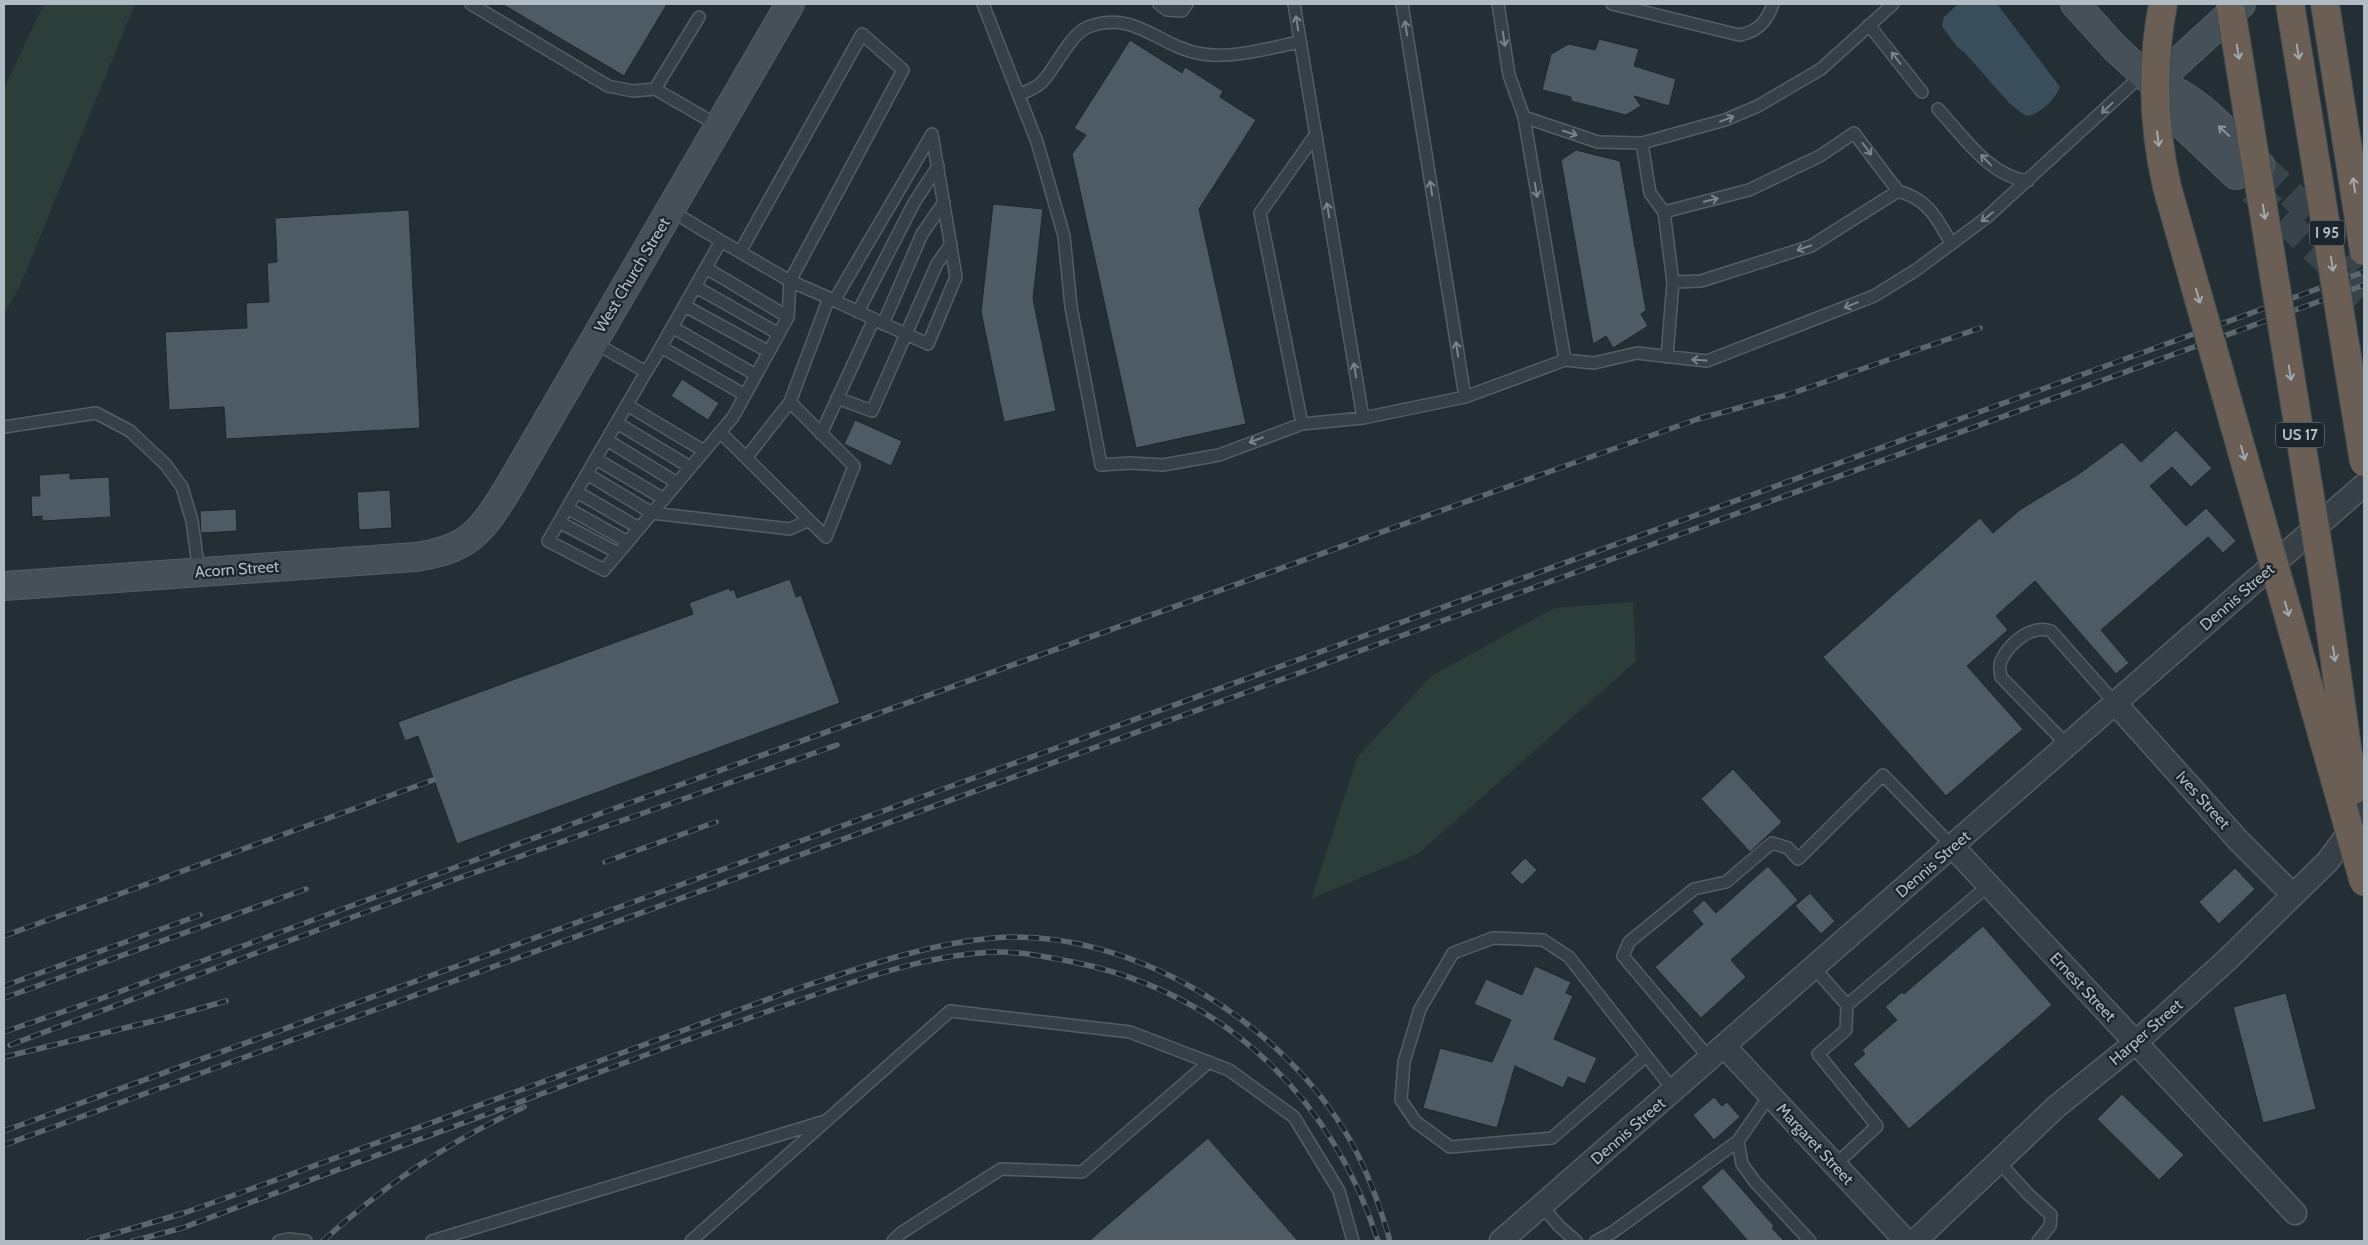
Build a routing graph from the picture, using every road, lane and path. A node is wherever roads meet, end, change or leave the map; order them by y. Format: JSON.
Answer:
{"nodes":[{"id":1,"x":471,"y":4,"type":"edge"},
{"id":2,"x":790,"y":4,"type":"edge"},
{"id":3,"x":983,"y":4,"type":"edge"},
{"id":4,"x":1159,"y":4,"type":"edge"},
{"id":5,"x":1187,"y":4,"type":"edge"},
{"id":6,"x":1294,"y":4,"type":"edge"},
{"id":7,"x":1402,"y":4,"type":"edge"},
{"id":8,"x":1498,"y":4,"type":"edge"},
{"id":9,"x":1612,"y":4,"type":"edge"},
{"id":10,"x":1773,"y":4,"type":"edge"},
{"id":11,"x":1893,"y":4,"type":"edge"},
{"id":12,"x":2075,"y":4,"type":"edge"},
{"id":13,"x":2163,"y":4,"type":"edge"},
{"id":14,"x":2230,"y":4,"type":"edge"},
{"id":15,"x":2241,"y":4,"type":"edge"},
{"id":16,"x":2290,"y":4,"type":"edge"},
{"id":17,"x":2325,"y":4,"type":"edge"},
{"id":18,"x":699,"y":17,"type":"dead end"},
{"id":19,"x":1869,"y":25,"type":"junction"},
{"id":20,"x":1300,"y":42,"type":"junction"},
{"id":21,"x":2148,"y":79,"type":"junction"},
{"id":22,"x":655,"y":89,"type":"junction"},
{"id":23,"x":1922,"y":92,"type":"dead end"},
{"id":24,"x":1019,"y":95,"type":"junction"},
{"id":25,"x":1938,"y":109,"type":"dead end"},
{"id":26,"x":1524,"y":117,"type":"junction"},
{"id":27,"x":719,"y":126,"type":"junction"},
{"id":28,"x":1316,"y":134,"type":"junction"},
{"id":29,"x":1642,"y":144,"type":"junction"},
{"id":30,"x":938,"y":166,"type":"junction"},
{"id":31,"x":2248,"y":170,"type":"tunnel mouth"},
{"id":32,"x":2028,"y":181,"type":"junction"},
{"id":33,"x":1898,"y":191,"type":"junction"},
{"id":34,"x":944,"y":202,"type":"junction"},
{"id":35,"x":670,"y":210,"type":"junction"},
{"id":36,"x":1664,"y":212,"type":"junction"},
{"id":37,"x":721,"y":241,"type":"junction"},
{"id":38,"x":1951,"y":243,"type":"junction"},
{"id":39,"x":951,"y":244,"type":"junction"},
{"id":40,"x":2364,"y":251,"type":"edge"},
{"id":41,"x":740,"y":252,"type":"junction"},
{"id":42,"x":706,"y":268,"type":"junction"},
{"id":43,"x":790,"y":281,"type":"junction"},
{"id":44,"x":1673,"y":282,"type":"junction"},
{"id":45,"x":696,"y":287,"type":"junction"},
{"id":46,"x":832,"y":300,"type":"junction"},
{"id":47,"x":685,"y":306,"type":"junction"},
{"id":48,"x":858,"y":312,"type":"junction"},
{"id":49,"x":788,"y":317,"type":"junction"},
{"id":50,"x":878,"y":322,"type":"junction"},
{"id":51,"x":672,"y":328,"type":"junction"},
{"id":52,"x":779,"y":334,"type":"junction"},
{"id":53,"x":906,"y":334,"type":"junction"},
{"id":54,"x":593,"y":342,"type":"junction"},
{"id":55,"x":661,"y":347,"type":"junction"},
{"id":56,"x":769,"y":352,"type":"junction"},
{"id":57,"x":1667,"y":357,"type":"junction"},
{"id":58,"x":1566,"y":360,"type":"junction"},
{"id":59,"x":646,"y":372,"type":"junction"},
{"id":60,"x":756,"y":375,"type":"junction"},
{"id":61,"x":745,"y":395,"type":"junction"},
{"id":62,"x":1464,"y":397,"type":"junction"},
{"id":63,"x":838,"y":398,"type":"junction"},
{"id":64,"x":790,"y":402,"type":"junction"},
{"id":65,"x":627,"y":405,"type":"junction"},
{"id":66,"x":1363,"y":418,"type":"junction"},
{"id":67,"x":617,"y":423,"type":"junction"},
{"id":68,"x":1302,"y":424,"type":"junction"},
{"id":69,"x":4,"y":427,"type":"edge"},
{"id":70,"x":720,"y":432,"type":"junction"},
{"id":71,"x":821,"y":434,"type":"junction"},
{"id":72,"x":607,"y":440,"type":"junction"},
{"id":73,"x":704,"y":451,"type":"junction"},
{"id":74,"x":746,"y":458,"type":"junction"},
{"id":75,"x":596,"y":459,"type":"junction"},
{"id":76,"x":2364,"y":462,"type":"edge"},
{"id":77,"x":690,"y":468,"type":"junction"},
{"id":78,"x":587,"y":474,"type":"junction"},
{"id":79,"x":677,"y":483,"type":"junction"},
{"id":80,"x":2364,"y":485,"type":"edge"},
{"id":81,"x":577,"y":492,"type":"junction"},
{"id":82,"x":664,"y":499,"type":"junction"},
{"id":83,"x":567,"y":508,"type":"junction"},
{"id":84,"x":652,"y":514,"type":"junction"},
{"id":85,"x":809,"y":520,"type":"junction"},
{"id":86,"x":559,"y":522,"type":"junction"},
{"id":87,"x":639,"y":528,"type":"junction"},
{"id":88,"x":468,"y":540,"type":"joint"},
{"id":89,"x":628,"y":542,"type":"junction"},
{"id":90,"x":618,"y":553,"type":"junction"},
{"id":91,"x":199,"y":572,"type":"junction"},
{"id":92,"x":4,"y":586,"type":"edge"},
{"id":93,"x":2116,"y":703,"type":"junction"},
{"id":94,"x":2068,"y":746,"type":"junction"},
{"id":95,"x":2364,"y":812,"type":"edge"},
{"id":96,"x":1953,"y":847,"type":"junction"},
{"id":97,"x":2364,"y":867,"type":"edge"},
{"id":98,"x":2364,"y":882,"type":"edge"},
{"id":99,"x":1989,"y":885,"type":"junction"},
{"id":100,"x":2293,"y":895,"type":"junction"},
{"id":101,"x":1814,"y":968,"type":"junction"},
{"id":102,"x":1847,"y":1005,"type":"junction"},
{"id":103,"x":2135,"y":1043,"type":"junction"},
{"id":104,"x":1717,"y":1053,"type":"junction"},
{"id":105,"x":1646,"y":1056,"type":"junction"},
{"id":106,"x":1209,"y":1062,"type":"junction"},
{"id":107,"x":1674,"y":1091,"type":"junction"},
{"id":108,"x":1770,"y":1096,"type":"junction"},
{"id":109,"x":826,"y":1121,"type":"junction"},
{"id":110,"x":1738,"y":1141,"type":"junction"},
{"id":111,"x":1999,"y":1162,"type":"junction"},
{"id":112,"x":1834,"y":1165,"type":"junction"},
{"id":113,"x":1542,"y":1206,"type":"junction"},
{"id":114,"x":2295,"y":1213,"type":"dead end"},
{"id":115,"x":279,"y":1241,"type":"edge"},
{"id":116,"x":306,"y":1241,"type":"edge"},
{"id":117,"x":432,"y":1241,"type":"edge"},
{"id":118,"x":691,"y":1241,"type":"edge"},
{"id":119,"x":893,"y":1241,"type":"edge"},
{"id":120,"x":1353,"y":1241,"type":"edge"},
{"id":121,"x":1501,"y":1241,"type":"edge"},
{"id":122,"x":1576,"y":1241,"type":"edge"},
{"id":123,"x":1596,"y":1241,"type":"edge"},
{"id":124,"x":1810,"y":1241,"type":"edge"},
{"id":125,"x":1906,"y":1241,"type":"edge"},
{"id":126,"x":1915,"y":1241,"type":"edge"},
{"id":127,"x":2038,"y":1241,"type":"edge"}],
"edges":[{"from":1,"to":22,"type":"lane"},
{"from":2,"to":27,"type":"street","name":"West Church Street"},
{"from":3,"to":24,"type":"lane"},
{"from":4,"to":5,"type":"lane"},
{"from":20,"to":6,"type":"lane","one_way":true},
{"from":62,"to":7,"type":"lane","one_way":true},
{"from":8,"to":26,"type":"lane","one_way":true},
{"from":9,"to":10,"type":"lane"},
{"from":11,"to":19,"type":"lane"},
{"from":12,"to":21,"type":"street"},
{"from":13,"to":98,"type":"highway","one_way":true,"bridge":true},
{"from":14,"to":97,"type":"highway","number":"US 17","one_way":true,"bridge":true},
{"from":15,"to":21,"type":"street"},
{"from":16,"to":76,"type":"highway","number":"I 95","one_way":true,"bridge":true},
{"from":40,"to":17,"type":"highway","number":"I 95","one_way":true},
{"from":18,"to":22,"type":"lane"},
{"from":23,"to":19,"type":"lane","one_way":true},
{"from":29,"to":19,"type":"lane","one_way":true},
{"from":20,"to":24,"type":"lane"},
{"from":20,"to":28,"type":"lane"},
{"from":21,"to":31,"type":"street"},
{"from":21,"to":32,"type":"lane","one_way":true},
{"from":22,"to":27,"type":"lane"},
{"from":68,"to":24,"type":"lane","one_way":true},
{"from":32,"to":25,"type":"lane","one_way":true},
{"from":26,"to":29,"type":"lane","one_way":true},
{"from":26,"to":58,"type":"lane","one_way":true},
{"from":27,"to":35,"type":"street","name":"West Church Street"},
{"from":66,"to":28,"type":"lane","one_way":true},
{"from":28,"to":68,"type":"lane"},
{"from":29,"to":36,"type":"lane"},
{"from":30,"to":34,"type":"lane"},
{"from":30,"to":46,"type":"lane"},
{"from":30,"to":48,"type":"lane"},
{"from":32,"to":38,"type":"lane","one_way":true},
{"from":36,"to":33,"type":"lane","one_way":true},
{"from":33,"to":38,"type":"lane"},
{"from":33,"to":44,"type":"lane","one_way":true},
{"from":34,"to":39,"type":"lane"},
{"from":34,"to":50,"type":"lane"},
{"from":35,"to":37,"type":"lane"},
{"from":35,"to":54,"type":"street","name":"West Church Street"},
{"from":36,"to":44,"type":"lane"},
{"from":37,"to":41,"type":"lane"},
{"from":37,"to":42,"type":"lane"},
{"from":38,"to":57,"type":"lane","one_way":true},
{"from":39,"to":53,"type":"lane"},
{"from":39,"to":53,"type":"lane"},
{"from":41,"to":43,"type":"lane"},
{"from":41,"to":43,"type":"lane"},
{"from":42,"to":45,"type":"lane"},
{"from":42,"to":49,"type":"lane"},
{"from":43,"to":46,"type":"lane"},
{"from":43,"to":49,"type":"lane"},
{"from":44,"to":57,"type":"lane"},
{"from":45,"to":47,"type":"lane"},
{"from":45,"to":52,"type":"lane"},
{"from":46,"to":48,"type":"lane"},
{"from":46,"to":64,"type":"lane"},
{"from":47,"to":51,"type":"lane"},
{"from":47,"to":56,"type":"lane"},
{"from":48,"to":50,"type":"lane"},
{"from":49,"to":52,"type":"lane"},
{"from":50,"to":53,"type":"lane"},
{"from":50,"to":63,"type":"lane"},
{"from":51,"to":55,"type":"lane"},
{"from":51,"to":60,"type":"lane"},
{"from":52,"to":56,"type":"lane"},
{"from":53,"to":63,"type":"lane"},
{"from":54,"to":59,"type":"lane"},
{"from":54,"to":88,"type":"street","name":"West Church Street"},
{"from":55,"to":59,"type":"lane"},
{"from":55,"to":61,"type":"lane"},
{"from":56,"to":60,"type":"lane"},
{"from":57,"to":58,"type":"lane"},
{"from":58,"to":62,"type":"lane"},
{"from":59,"to":65,"type":"lane"},
{"from":60,"to":61,"type":"lane"},
{"from":61,"to":70,"type":"lane"},
{"from":62,"to":66,"type":"lane"},
{"from":63,"to":71,"type":"lane"},
{"from":64,"to":71,"type":"lane"},
{"from":64,"to":74,"type":"lane"},
{"from":65,"to":67,"type":"lane"},
{"from":65,"to":73,"type":"lane"},
{"from":66,"to":68,"type":"lane"},
{"from":67,"to":72,"type":"lane"},
{"from":67,"to":77,"type":"lane"},
{"from":69,"to":91,"type":"lane"},
{"from":70,"to":73,"type":"lane"},
{"from":70,"to":74,"type":"lane"},
{"from":71,"to":85,"type":"lane"},
{"from":72,"to":75,"type":"lane"},
{"from":72,"to":79,"type":"lane"},
{"from":73,"to":77,"type":"lane"},
{"from":74,"to":85,"type":"lane"},
{"from":75,"to":78,"type":"lane"},
{"from":75,"to":82,"type":"lane"},
{"from":77,"to":79,"type":"lane"},
{"from":78,"to":81,"type":"lane"},
{"from":78,"to":84,"type":"lane"},
{"from":79,"to":82,"type":"lane"},
{"from":80,"to":93,"type":"street","name":"Dennis Street"},
{"from":81,"to":83,"type":"lane"},
{"from":81,"to":87,"type":"lane"},
{"from":82,"to":84,"type":"lane"},
{"from":83,"to":86,"type":"lane"},
{"from":83,"to":89,"type":"lane"},
{"from":84,"to":85,"type":"lane"},
{"from":84,"to":87,"type":"lane"},
{"from":86,"to":90,"type":"lane"},
{"from":86,"to":90,"type":"lane"},
{"from":87,"to":89,"type":"lane"},
{"from":88,"to":91,"type":"street","name":"Acorn Street"},
{"from":89,"to":90,"type":"lane"},
{"from":91,"to":92,"type":"street","name":"Acorn Street"},
{"from":93,"to":94,"type":"street","name":"Dennis Street"},
{"from":93,"to":94,"type":"lane"},
{"from":93,"to":100,"type":"street","name":"Ives Street"},
{"from":94,"to":96,"type":"street","name":"Dennis Street"},
{"from":95,"to":100,"type":"street","name":"Harper Street"},
{"from":96,"to":99,"type":"street","name":"Ernest Street"},
{"from":96,"to":101,"type":"street","name":"Dennis Street"},
{"from":96,"to":104,"type":"lane"},
{"from":99,"to":102,"type":"lane"},
{"from":99,"to":103,"type":"street","name":"Ernest Street"},
{"from":100,"to":103,"type":"street","name":"Harper Street"},
{"from":101,"to":102,"type":"lane"},
{"from":101,"to":104,"type":"street","name":"Dennis Street"},
{"from":102,"to":112,"type":"lane"},
{"from":103,"to":111,"type":"street","name":"Harper Street"},
{"from":103,"to":114,"type":"street","name":"Ernest Street"},
{"from":104,"to":107,"type":"street","name":"Dennis Street"},
{"from":104,"to":108,"type":"street","name":"Margaret Street"},
{"from":105,"to":105,"type":"lane"},
{"from":105,"to":107,"type":"lane"},
{"from":106,"to":109,"type":"lane"},
{"from":106,"to":119,"type":"lane"},
{"from":106,"to":120,"type":"lane"},
{"from":107,"to":113,"type":"street","name":"Dennis Street"},
{"from":108,"to":110,"type":"lane"},
{"from":108,"to":112,"type":"street","name":"Margaret Street"},
{"from":109,"to":117,"type":"lane"},
{"from":109,"to":118,"type":"lane"},
{"from":110,"to":123,"type":"lane"},
{"from":110,"to":124,"type":"lane"},
{"from":111,"to":126,"type":"street","name":"Harper Street"},
{"from":111,"to":127,"type":"lane"},
{"from":112,"to":125,"type":"street","name":"Margaret Street"},
{"from":113,"to":121,"type":"street","name":"Dennis Street"},
{"from":113,"to":122,"type":"lane"},
{"from":115,"to":116,"type":"lane"}]}
